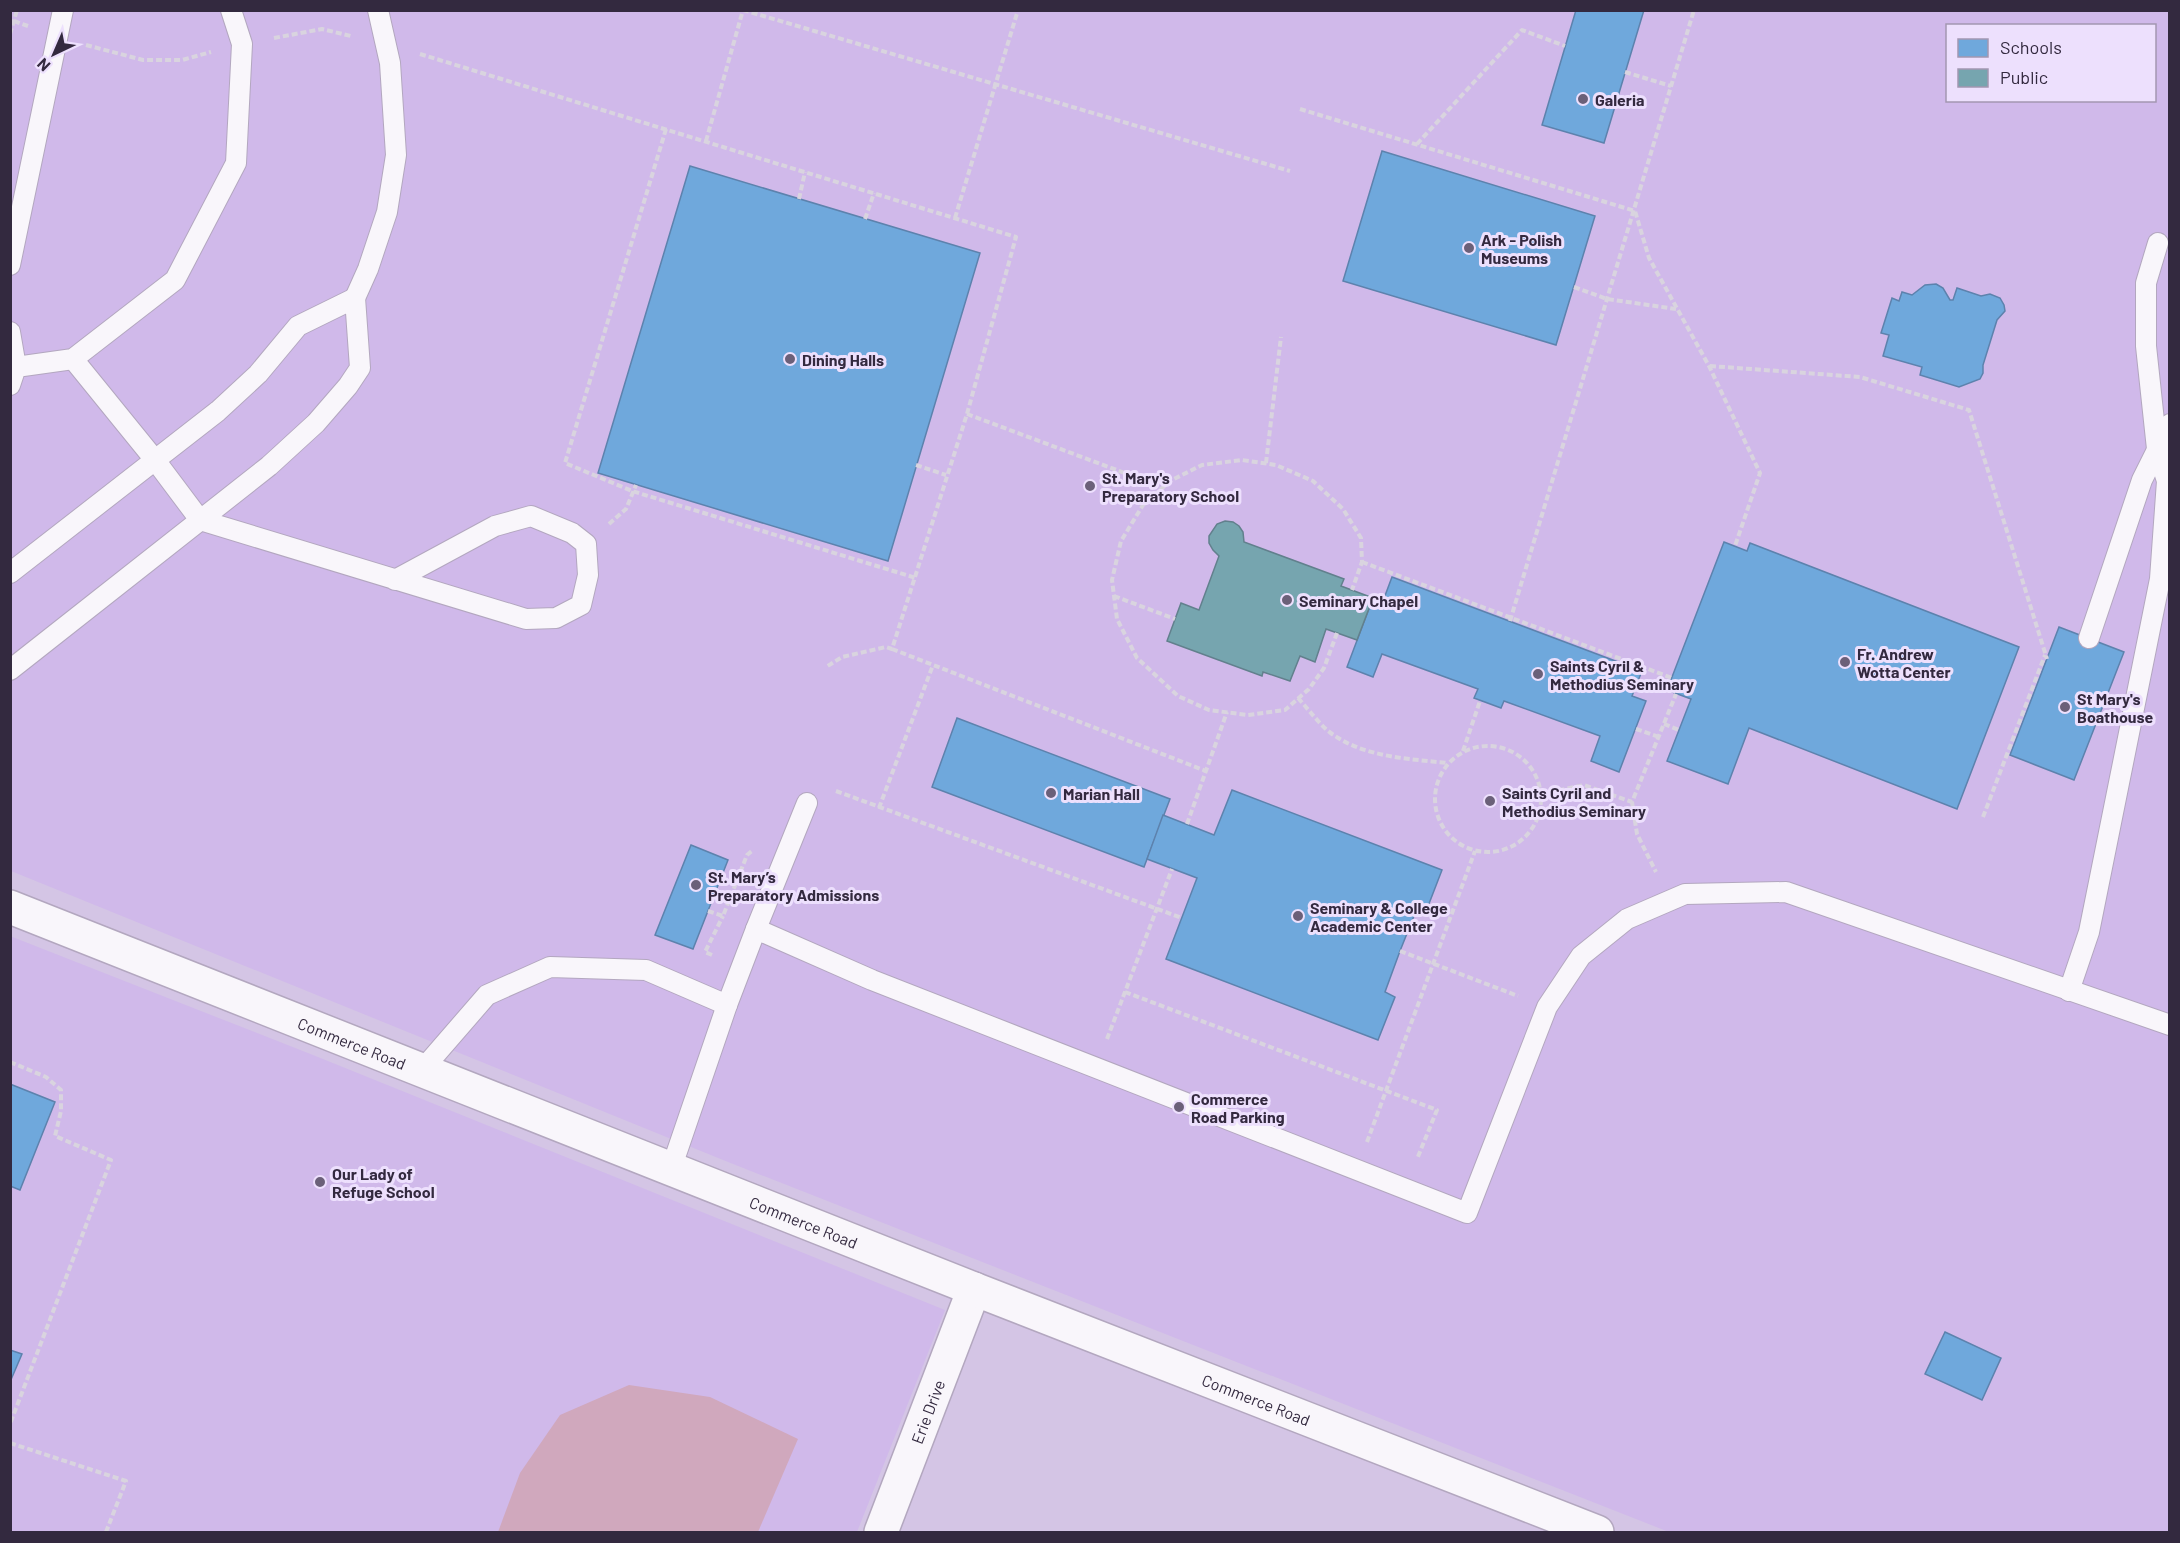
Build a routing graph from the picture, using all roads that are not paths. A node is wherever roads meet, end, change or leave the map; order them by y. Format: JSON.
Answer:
{"nodes":[{"id":1,"x":63,"y":10,"type":"edge"},
{"id":2,"x":231,"y":10,"type":"edge"},
{"id":3,"x":378,"y":10,"type":"edge"},
{"id":4,"x":2158,"y":243,"type":"dead end"},
{"id":5,"x":10,"y":265,"type":"edge"},
{"id":6,"x":355,"y":298,"type":"junction"},
{"id":7,"x":10,"y":332,"type":"edge"},
{"id":8,"x":73,"y":359,"type":"junction"},
{"id":9,"x":13,"y":376,"type":"edge"},
{"id":10,"x":2169,"y":424,"type":"edge"},
{"id":11,"x":2157,"y":449,"type":"junction"},
{"id":12,"x":155,"y":460,"type":"junction"},
{"id":13,"x":200,"y":520,"type":"junction"},
{"id":14,"x":10,"y":573,"type":"edge"},
{"id":15,"x":395,"y":580,"type":"junction"},
{"id":16,"x":2090,"y":638,"type":"dead end"},
{"id":17,"x":10,"y":670,"type":"edge"},
{"id":18,"x":807,"y":803,"type":"road end"},
{"id":19,"x":10,"y":907,"type":"edge"},
{"id":20,"x":756,"y":929,"type":"junction"},
{"id":21,"x":2069,"y":991,"type":"junction"},
{"id":22,"x":727,"y":1005,"type":"junction"},
{"id":23,"x":2169,"y":1025,"type":"edge"},
{"id":24,"x":422,"y":1070,"type":"junction"},
{"id":25,"x":671,"y":1169,"type":"junction"},
{"id":26,"x":974,"y":1289,"type":"junction"},
{"id":27,"x":881,"y":1533,"type":"edge"},
{"id":28,"x":1597,"y":1533,"type":"edge"}],
"edges":[{"from":1,"to":5,"type":"lane"},
{"from":2,"to":8,"type":"lane"},
{"from":3,"to":6,"type":"lane"},
{"from":4,"to":11,"type":"lane"},
{"from":6,"to":12,"type":"lane"},
{"from":6,"to":13,"type":"lane"},
{"from":7,"to":9,"type":"lane"},
{"from":8,"to":9,"type":"lane"},
{"from":8,"to":12,"type":"lane"},
{"from":10,"to":11,"type":"lane"},
{"from":11,"to":16,"type":"lane"},
{"from":11,"to":21,"type":"lane"},
{"from":12,"to":13,"type":"lane"},
{"from":12,"to":14,"type":"lane"},
{"from":13,"to":15,"type":"lane"},
{"from":13,"to":17,"type":"lane"},
{"from":15,"to":15,"type":"lane"},
{"from":18,"to":20,"type":"lane"},
{"from":19,"to":24,"type":"main road","name":"Commerce Road"},
{"from":20,"to":21,"type":"lane"},
{"from":20,"to":22,"type":"lane"},
{"from":21,"to":23,"type":"lane"},
{"from":22,"to":24,"type":"lane"},
{"from":22,"to":25,"type":"lane"},
{"from":24,"to":25,"type":"main road","name":"Commerce Road"},
{"from":25,"to":26,"type":"main road","name":"Commerce Road"},
{"from":26,"to":27,"type":"main road","name":"Erie Drive"},
{"from":26,"to":28,"type":"main road","name":"Commerce Road"}]}
